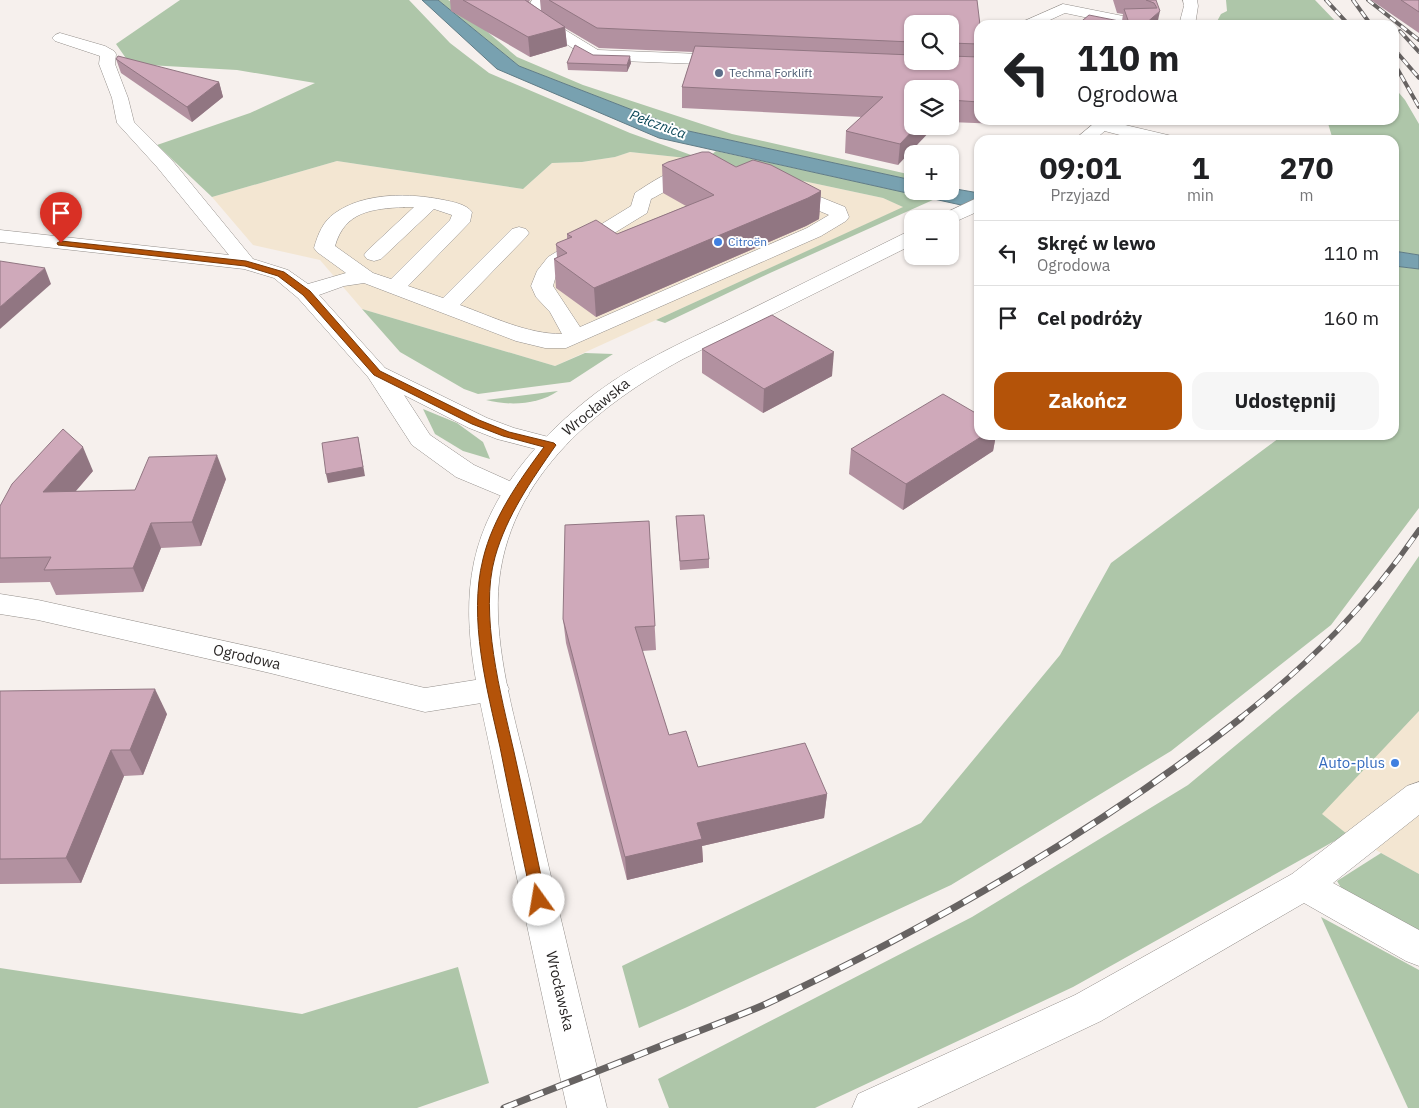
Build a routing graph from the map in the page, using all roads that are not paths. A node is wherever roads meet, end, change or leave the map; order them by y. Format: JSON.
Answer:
{"nodes":[{"id":1,"x":539,"y":0,"type":"edge"},
{"id":2,"x":1190,"y":0,"type":"edge"},
{"id":3,"x":1038,"y":20,"type":"edge"},
{"id":4,"x":1119,"y":20,"type":"edge"},
{"id":5,"x":1188,"y":20,"type":"edge"},
{"id":6,"x":60,"y":38,"type":"dead end"},
{"id":7,"x":743,"y":61,"type":"edge"},
{"id":8,"x":1102,"y":125,"type":"edge"},
{"id":9,"x":1115,"y":125,"type":"edge"},
{"id":10,"x":1089,"y":135,"type":"edge"},
{"id":11,"x":1143,"y":135,"type":"edge"},
{"id":12,"x":719,"y":173,"type":"edge"},
{"id":13,"x":764,"y":183,"type":"edge"},
{"id":14,"x":430,"y":203,"type":"junction"},
{"id":15,"x":974,"y":206,"type":"edge"},
{"id":16,"x":959,"y":213,"type":"edge"},
{"id":17,"x":519,"y":233,"type":"dead end"},
{"id":18,"x":0,"y":236,"type":"edge"},
{"id":19,"x":904,"y":241,"type":"edge"},
{"id":20,"x":374,"y":255,"type":"dead end"},
{"id":21,"x":246,"y":263,"type":"junction"},
{"id":22,"x":366,"y":277,"type":"junction"},
{"id":23,"x":394,"y":288,"type":"junction"},
{"id":24,"x":306,"y":293,"type":"junction"},
{"id":25,"x":446,"y":308,"type":"junction"},
{"id":26,"x":575,"y":337,"type":"junction"},
{"id":27,"x":377,"y":373,"type":"junction"},
{"id":28,"x":551,"y":445,"type":"junction"},
{"id":29,"x":516,"y":494,"type":"junction"},
{"id":30,"x":0,"y":604,"type":"edge"},
{"id":31,"x":494,"y":689,"type":"junction"},
{"id":32,"x":1419,"y":796,"type":"edge"},
{"id":33,"x":1304,"y":885,"type":"junction"},
{"id":34,"x":1419,"y":949,"type":"edge"},
{"id":35,"x":586,"y":1108,"type":"edge"},
{"id":36,"x":872,"y":1108,"type":"edge"}],
"edges":[{"from":1,"to":7,"type":"main road"},
{"from":2,"to":5,"type":"main road"},
{"from":3,"to":4,"type":"main road"},
{"from":6,"to":21,"type":"main road"},
{"from":8,"to":10,"type":"main road"},
{"from":9,"to":11,"type":"main road"},
{"from":12,"to":26,"type":"main road"},
{"from":13,"to":26,"type":"main road"},
{"from":14,"to":20,"type":"main road"},
{"from":14,"to":22,"type":"main road"},
{"from":14,"to":23,"type":"main road"},
{"from":15,"to":16,"type":"main road"},
{"from":17,"to":25,"type":"main road"},
{"from":18,"to":21,"type":"main road"},
{"from":19,"to":28,"type":"main road","name":"Wrocławska"},
{"from":21,"to":24,"type":"main road"},
{"from":22,"to":23,"type":"main road"},
{"from":22,"to":24,"type":"main road"},
{"from":23,"to":25,"type":"main road"},
{"from":24,"to":27,"type":"main road"},
{"from":25,"to":26,"type":"main road"},
{"from":27,"to":28,"type":"main road"},
{"from":27,"to":29,"type":"main road"},
{"from":28,"to":29,"type":"main road","name":"Wrocławska"},
{"from":29,"to":31,"type":"main road","name":"Wrocławska"},
{"from":30,"to":31,"type":"main road","name":"Ogrodowa"},
{"from":31,"to":35,"type":"main road","name":"Wrocławska"},
{"from":32,"to":33,"type":"main road"},
{"from":33,"to":34,"type":"main road"},
{"from":33,"to":36,"type":"main road"}]}
